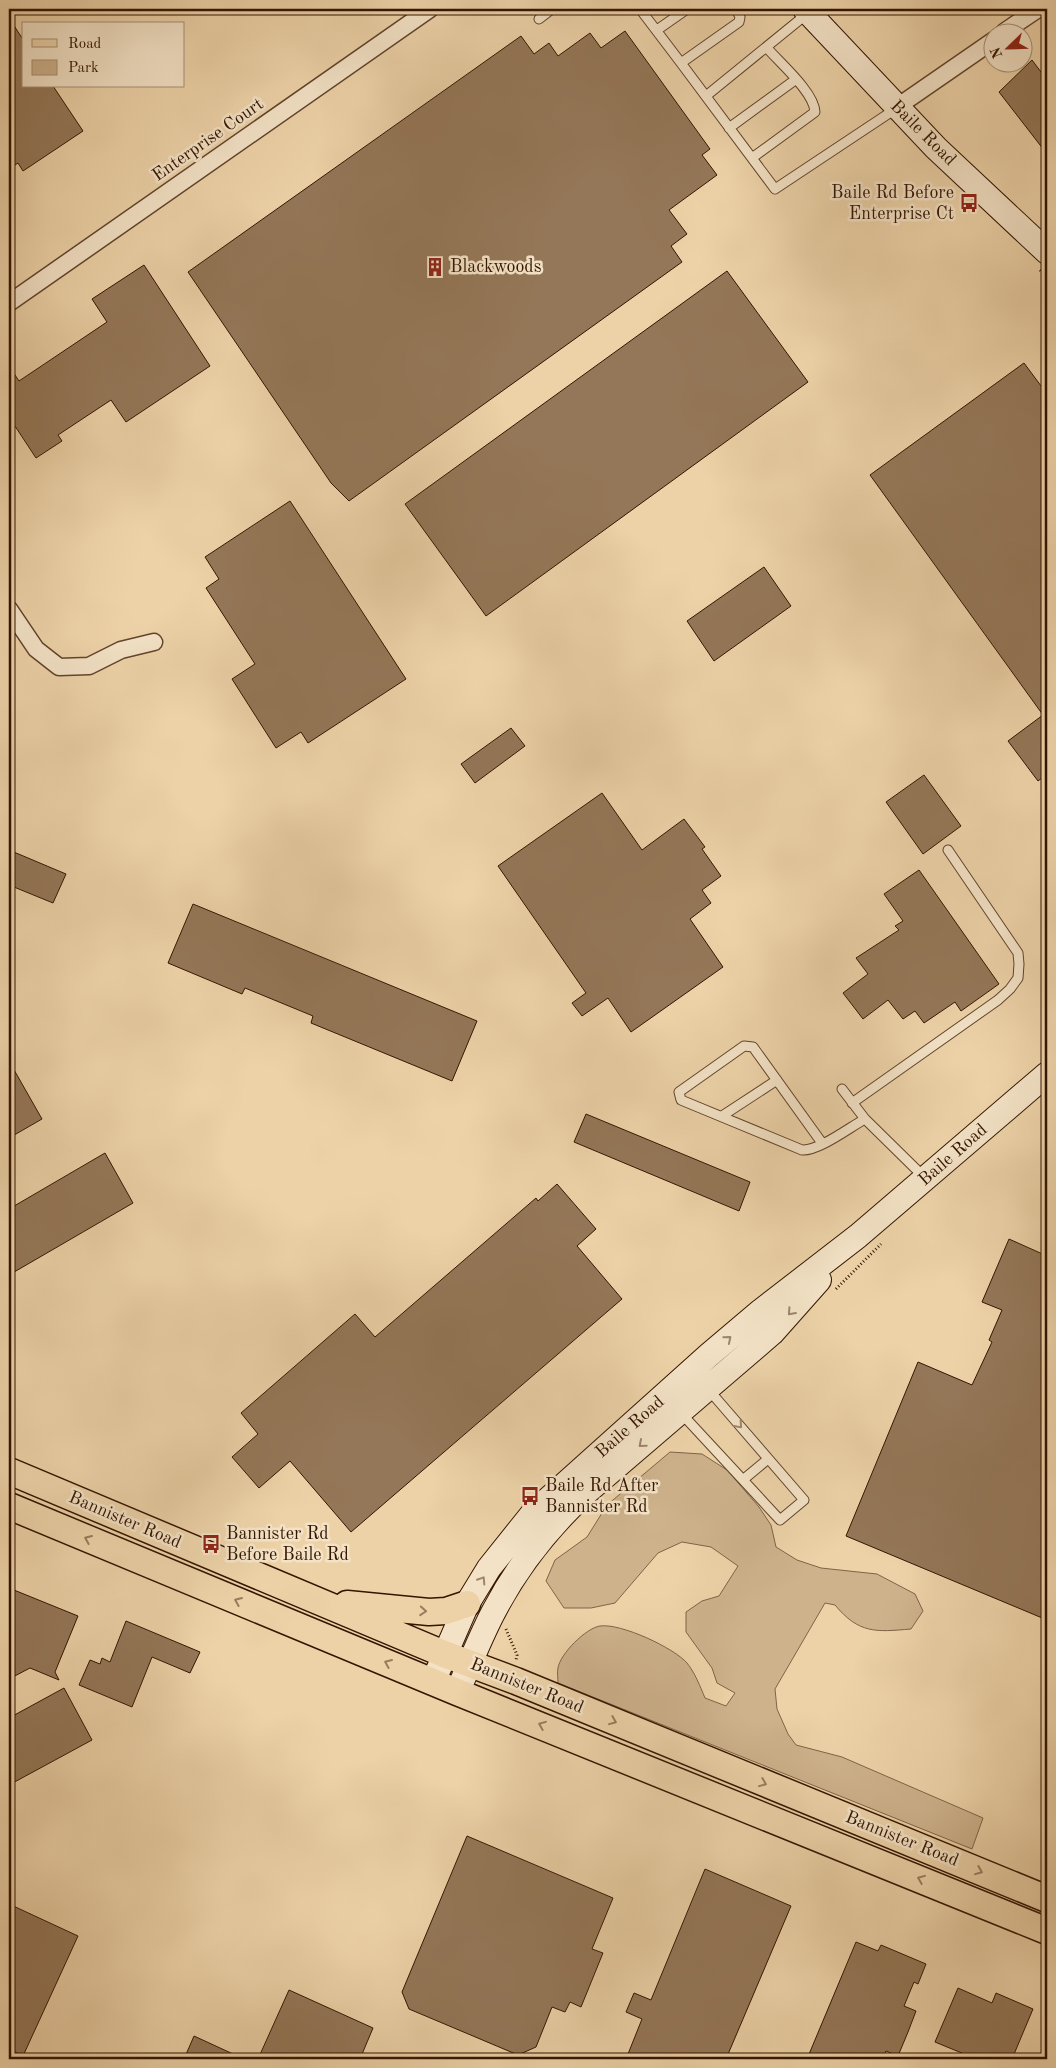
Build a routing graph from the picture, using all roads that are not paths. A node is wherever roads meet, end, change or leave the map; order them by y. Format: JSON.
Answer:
{"nodes":[{"id":1,"x":430,"y":9,"type":"edge"},
{"id":2,"x":552,"y":9,"type":"edge"},
{"id":3,"x":640,"y":9,"type":"edge"},
{"id":4,"x":687,"y":9,"type":"edge"},
{"id":5,"x":736,"y":9,"type":"edge"},
{"id":6,"x":1038,"y":9,"type":"edge"},
{"id":7,"x":807,"y":11,"type":"edge"},
{"id":8,"x":539,"y":19,"type":"dead end"},
{"id":9,"x":1019,"y":22,"type":"edge"},
{"id":10,"x":657,"y":30,"type":"junction"},
{"id":11,"x":984,"y":47,"type":"edge"},
{"id":12,"x":767,"y":48,"type":"junction"},
{"id":13,"x":681,"y":63,"type":"junction"},
{"id":14,"x":795,"y":80,"type":"junction"},
{"id":15,"x":706,"y":96,"type":"junction"},
{"id":16,"x":897,"y":107,"type":"junction"},
{"id":17,"x":729,"y":128,"type":"junction"},
{"id":18,"x":752,"y":158,"type":"junction"},
{"id":19,"x":1047,"y":252,"type":"edge"},
{"id":20,"x":9,"y":303,"type":"edge"},
{"id":21,"x":9,"y":609,"type":"edge"},
{"id":22,"x":154,"y":642,"type":"dead end"},
{"id":23,"x":948,"y":850,"type":"dead end"},
{"id":24,"x":1047,"y":1074,"type":"edge"},
{"id":25,"x":777,"y":1080,"type":"junction"},
{"id":26,"x":842,"y":1089,"type":"dead end"},
{"id":27,"x":852,"y":1103,"type":"junction"},
{"id":28,"x":722,"y":1116,"type":"junction"},
{"id":29,"x":865,"y":1118,"type":"junction"},
{"id":30,"x":822,"y":1143,"type":"junction"},
{"id":31,"x":926,"y":1179,"type":"junction"},
{"id":32,"x":700,"y":1380,"type":"junction"},
{"id":33,"x":672,"y":1404,"type":"junction"},
{"id":34,"x":768,"y":1459,"type":"junction"},
{"id":35,"x":9,"y":1472,"type":"edge"},
{"id":36,"x":744,"y":1479,"type":"junction"},
{"id":37,"x":9,"y":1506,"type":"edge"},
{"id":38,"x":322,"y":1602,"type":"junction"},
{"id":39,"x":467,"y":1604,"type":"junction"},
{"id":40,"x":444,"y":1654,"type":"junction"},
{"id":41,"x":471,"y":1663,"type":"junction"},
{"id":42,"x":433,"y":1682,"type":"junction"},
{"id":43,"x":457,"y":1692,"type":"junction"},
{"id":44,"x":1047,"y":1899,"type":"edge"},
{"id":45,"x":1047,"y":1930,"type":"edge"}],
"edges":[{"from":1,"to":20,"type":"street","name":"Enterprise Court"},
{"from":2,"to":8,"type":"lane"},
{"from":3,"to":10,"type":"lane"},
{"from":4,"to":10,"type":"lane"},
{"from":5,"to":13,"type":"lane"},
{"from":6,"to":9,"type":"street"},
{"from":7,"to":12,"type":"lane"},
{"from":7,"to":16,"type":"street","name":"Baile Road"},
{"from":10,"to":13,"type":"lane"},
{"from":11,"to":16,"type":"street"},
{"from":12,"to":14,"type":"lane"},
{"from":12,"to":15,"type":"lane"},
{"from":13,"to":15,"type":"lane"},
{"from":14,"to":17,"type":"lane"},
{"from":14,"to":18,"type":"lane"},
{"from":15,"to":17,"type":"lane"},
{"from":16,"to":18,"type":"lane"},
{"from":16,"to":19,"type":"street","name":"Baile Road"},
{"from":17,"to":18,"type":"lane"},
{"from":21,"to":22,"type":"street"},
{"from":23,"to":27,"type":"lane"},
{"from":24,"to":31,"type":"street","name":"Baile Road"},
{"from":25,"to":28,"type":"lane"},
{"from":25,"to":28,"type":"lane"},
{"from":25,"to":30,"type":"lane"},
{"from":26,"to":27,"type":"lane"},
{"from":27,"to":29,"type":"lane"},
{"from":28,"to":30,"type":"lane"},
{"from":29,"to":30,"type":"lane"},
{"from":29,"to":31,"type":"lane"},
{"from":31,"to":32,"type":"street","name":"Baile Road"},
{"from":32,"to":33,"type":"street","name":"Baile Road"},
{"from":32,"to":34,"type":"lane","one_way":true},
{"from":33,"to":36,"type":"lane"},
{"from":39,"to":33,"type":"street","name":"Baile Road","one_way":true},
{"from":33,"to":41,"type":"street","name":"Baile Road","one_way":true},
{"from":34,"to":36,"type":"lane"},
{"from":34,"to":36,"type":"lane"},
{"from":35,"to":38,"type":"main road","name":"Bannister Road"},
{"from":42,"to":37,"type":"main road","name":"Bannister Road","one_way":true},
{"from":38,"to":39,"type":"main road","one_way":true},
{"from":38,"to":40,"type":"main road","name":"Bannister Road"},
{"from":39,"to":40,"type":"street","name":"Baile Road"},
{"from":40,"to":41,"type":"main road","name":"Bannister Road"},
{"from":40,"to":42,"type":"street","name":"Baile Road"},
{"from":41,"to":43,"type":"street","name":"Baile Road"},
{"from":41,"to":44,"type":"main road","name":"Bannister Road","one_way":true},
{"from":42,"to":43,"type":"main road","name":"Bannister Road"},
{"from":45,"to":43,"type":"main road","name":"Bannister Road","one_way":true}]}
